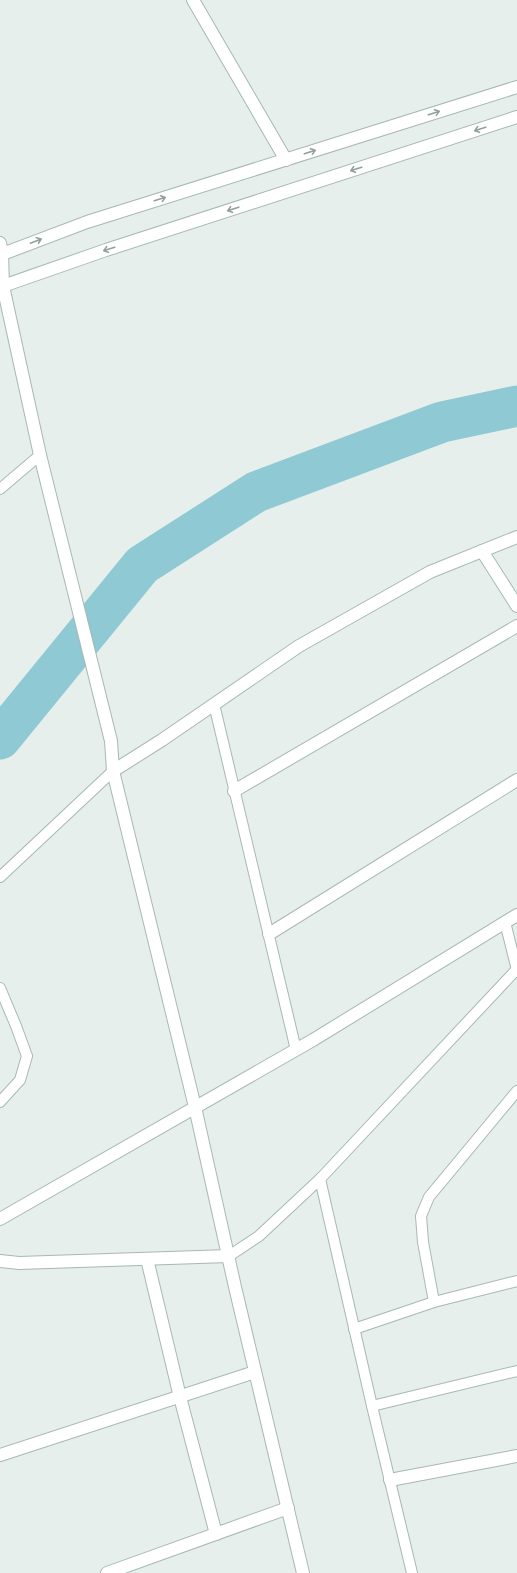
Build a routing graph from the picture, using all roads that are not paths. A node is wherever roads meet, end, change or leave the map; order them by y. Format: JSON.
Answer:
{"nodes":[{"id":1,"x":193,"y":0,"type":"edge"},
{"id":2,"x":517,"y":87,"type":"edge"},
{"id":3,"x":517,"y":117,"type":"edge"},
{"id":4,"x":286,"y":160,"type":"junction"},
{"id":5,"x":1,"y":250,"type":"edge"},
{"id":6,"x":2,"y":287,"type":"edge"},
{"id":7,"x":40,"y":455,"type":"junction"},
{"id":8,"x":0,"y":489,"type":"edge"},
{"id":9,"x":517,"y":538,"type":"edge"},
{"id":10,"x":482,"y":551,"type":"junction"},
{"id":11,"x":517,"y":606,"type":"edge"},
{"id":12,"x":517,"y":626,"type":"edge"},
{"id":13,"x":214,"y":704,"type":"junction"},
{"id":14,"x":113,"y":771,"type":"junction"},
{"id":15,"x":517,"y":780,"type":"edge"},
{"id":16,"x":234,"y":791,"type":"junction"},
{"id":17,"x":0,"y":877,"type":"edge"},
{"id":18,"x":517,"y":915,"type":"edge"},
{"id":19,"x":505,"y":922,"type":"junction"},
{"id":20,"x":269,"y":934,"type":"junction"},
{"id":21,"x":517,"y":969,"type":"edge"},
{"id":22,"x":0,"y":988,"type":"edge"},
{"id":23,"x":296,"y":1050,"type":"junction"},
{"id":24,"x":517,"y":1091,"type":"edge"},
{"id":25,"x":0,"y":1102,"type":"edge"},
{"id":26,"x":195,"y":1106,"type":"junction"},
{"id":27,"x":320,"y":1179,"type":"junction"},
{"id":28,"x":0,"y":1219,"type":"edge"},
{"id":29,"x":229,"y":1256,"type":"junction"},
{"id":30,"x":146,"y":1259,"type":"junction"},
{"id":31,"x":0,"y":1261,"type":"edge"},
{"id":32,"x":517,"y":1280,"type":"edge"},
{"id":33,"x":434,"y":1302,"type":"junction"},
{"id":34,"x":354,"y":1329,"type":"junction"},
{"id":35,"x":517,"y":1371,"type":"edge"},
{"id":36,"x":255,"y":1372,"type":"junction"},
{"id":37,"x":180,"y":1397,"type":"junction"},
{"id":38,"x":372,"y":1406,"type":"junction"},
{"id":39,"x":0,"y":1455,"type":"edge"},
{"id":40,"x":517,"y":1456,"type":"edge"},
{"id":41,"x":390,"y":1480,"type":"junction"},
{"id":42,"x":288,"y":1508,"type":"junction"},
{"id":43,"x":216,"y":1534,"type":"junction"},
{"id":44,"x":107,"y":1573,"type":"edge"},
{"id":45,"x":303,"y":1573,"type":"edge"},
{"id":46,"x":412,"y":1573,"type":"edge"}],
"edges":[{"from":1,"to":4,"type":"street"},
{"from":4,"to":2,"type":"street","one_way":true},
{"from":3,"to":6,"type":"street","one_way":true},
{"from":5,"to":4,"type":"street","one_way":true},
{"from":5,"to":6,"type":"street"},
{"from":6,"to":7,"type":"street"},
{"from":7,"to":8,"type":"lane"},
{"from":7,"to":14,"type":"street"},
{"from":9,"to":10,"type":"street"},
{"from":10,"to":11,"type":"street"},
{"from":10,"to":13,"type":"street"},
{"from":12,"to":16,"type":"street"},
{"from":13,"to":14,"type":"street"},
{"from":13,"to":16,"type":"lane"},
{"from":14,"to":17,"type":"lane"},
{"from":14,"to":26,"type":"street"},
{"from":15,"to":20,"type":"street"},
{"from":16,"to":20,"type":"lane"},
{"from":18,"to":19,"type":"street"},
{"from":19,"to":21,"type":"lane"},
{"from":19,"to":23,"type":"street"},
{"from":20,"to":23,"type":"lane"},
{"from":21,"to":27,"type":"lane"},
{"from":22,"to":25,"type":"lane"},
{"from":23,"to":26,"type":"street"},
{"from":24,"to":33,"type":"lane"},
{"from":26,"to":28,"type":"street"},
{"from":26,"to":29,"type":"street"},
{"from":27,"to":29,"type":"lane"},
{"from":27,"to":34,"type":"lane"},
{"from":29,"to":30,"type":"street"},
{"from":29,"to":36,"type":"street"},
{"from":30,"to":31,"type":"street"},
{"from":30,"to":37,"type":"street"},
{"from":32,"to":33,"type":"lane"},
{"from":33,"to":34,"type":"lane"},
{"from":34,"to":38,"type":"lane"},
{"from":35,"to":38,"type":"lane"},
{"from":36,"to":37,"type":"street"},
{"from":36,"to":42,"type":"street"},
{"from":37,"to":39,"type":"street"},
{"from":37,"to":43,"type":"street"},
{"from":38,"to":41,"type":"lane"},
{"from":40,"to":41,"type":"street"},
{"from":41,"to":46,"type":"lane"},
{"from":42,"to":43,"type":"street"},
{"from":42,"to":45,"type":"street"},
{"from":43,"to":44,"type":"street"}]}
